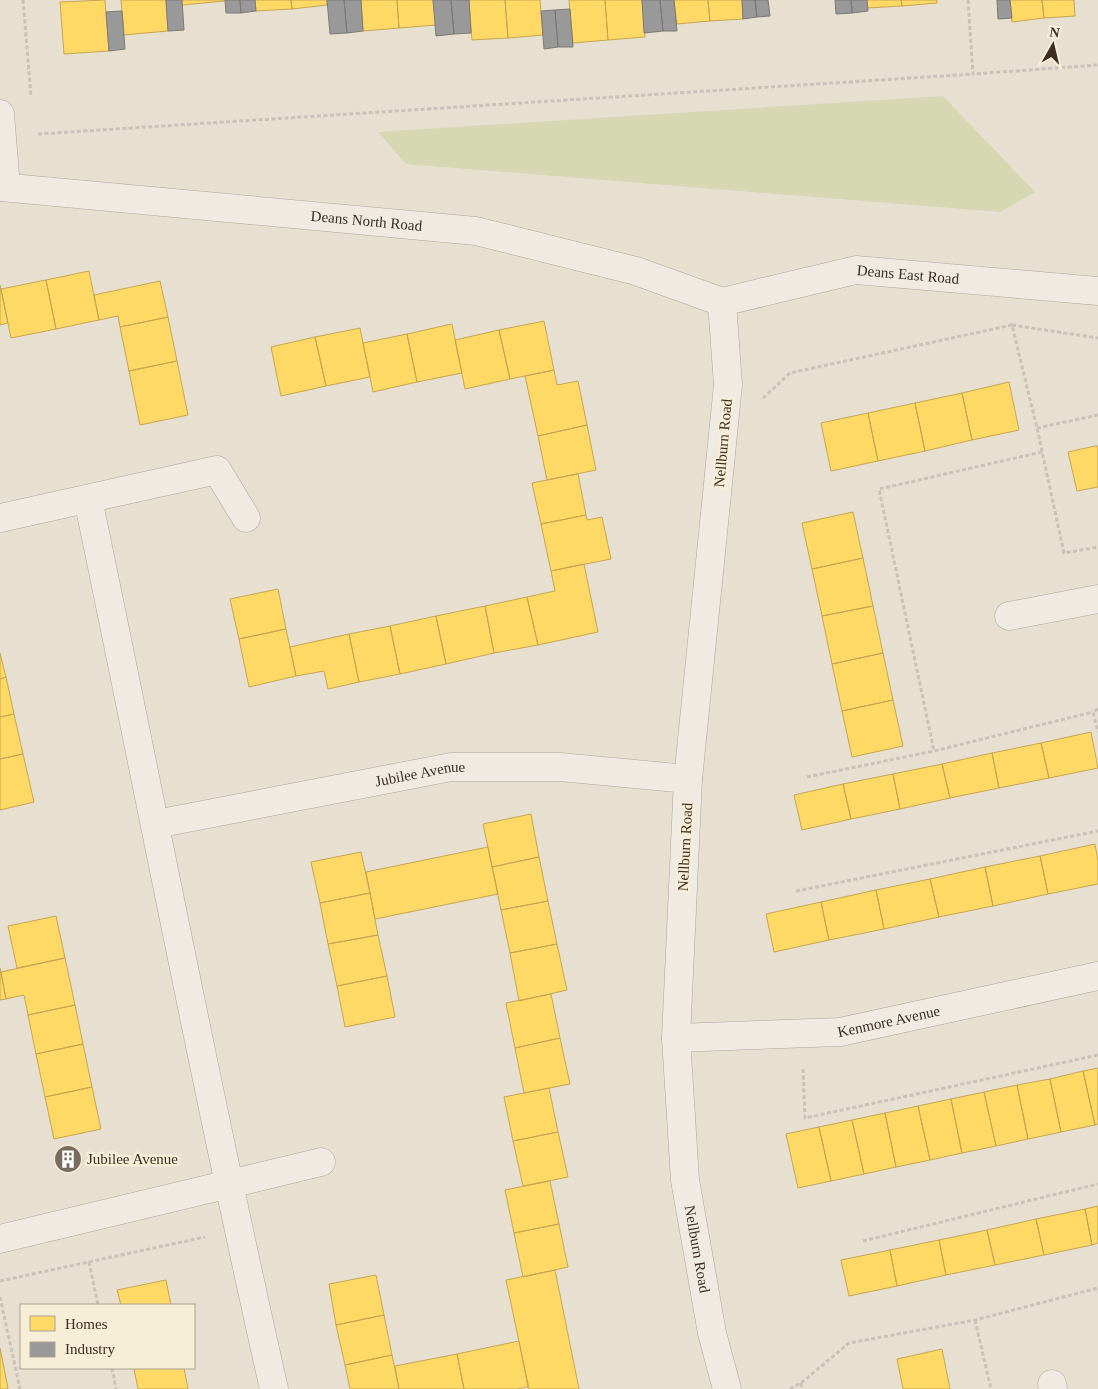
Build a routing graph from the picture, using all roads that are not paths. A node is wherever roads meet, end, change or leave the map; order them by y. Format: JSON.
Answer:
{"nodes":[{"id":1,"x":0,"y":124,"type":"edge"},
{"id":2,"x":3,"y":187,"type":"edge"},
{"id":3,"x":1098,"y":291,"type":"edge"},
{"id":4,"x":722,"y":302,"type":"junction"},
{"id":5,"x":88,"y":499,"type":"junction"},
{"id":6,"x":0,"y":518,"type":"edge"},
{"id":7,"x":246,"y":518,"type":"dead end"},
{"id":8,"x":1098,"y":599,"type":"edge"},
{"id":9,"x":1009,"y":616,"type":"dead end"},
{"id":10,"x":688,"y":779,"type":"junction"},
{"id":11,"x":156,"y":824,"type":"junction"},
{"id":12,"x":1098,"y":976,"type":"edge"},
{"id":13,"x":676,"y":1038,"type":"junction"},
{"id":14,"x":320,"y":1162,"type":"dead end"},
{"id":15,"x":228,"y":1183,"type":"junction"},
{"id":16,"x":0,"y":1239,"type":"edge"},
{"id":17,"x":274,"y":1389,"type":"edge"},
{"id":18,"x":727,"y":1389,"type":"edge"}],
"edges":[{"from":1,"to":2,"type":"street"},
{"from":2,"to":4,"type":"street","name":"Deans North Road"},
{"from":3,"to":4,"type":"street","name":"Deans East Road"},
{"from":4,"to":10,"type":"street","name":"Nellburn Road"},
{"from":5,"to":6,"type":"street"},
{"from":5,"to":7,"type":"street"},
{"from":5,"to":11,"type":"street"},
{"from":8,"to":9,"type":"street"},
{"from":10,"to":11,"type":"street","name":"Jubilee Avenue"},
{"from":10,"to":13,"type":"street","name":"Nellburn Road"},
{"from":11,"to":15,"type":"street"},
{"from":12,"to":13,"type":"street","name":"Kenmore Avenue"},
{"from":13,"to":18,"type":"street","name":"Nellburn Road"},
{"from":14,"to":15,"type":"street"},
{"from":15,"to":16,"type":"street"},
{"from":15,"to":17,"type":"street"}]}
